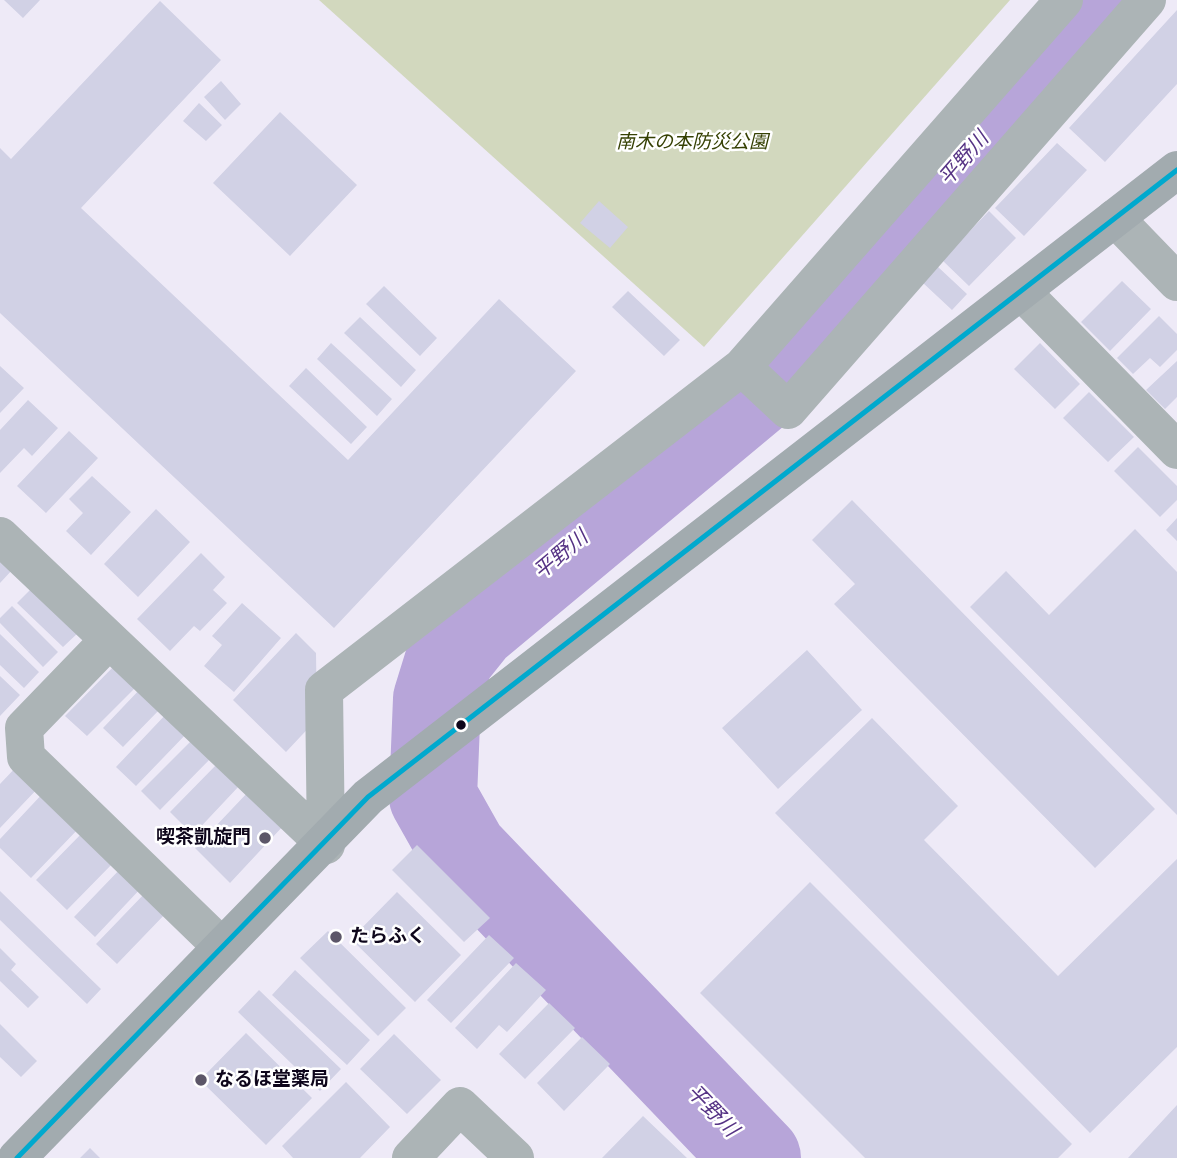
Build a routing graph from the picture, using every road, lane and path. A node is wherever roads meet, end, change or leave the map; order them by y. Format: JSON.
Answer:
{"nodes":[{"id":1,"x":1064,"y":0,"type":"edge"},
{"id":2,"x":1147,"y":0,"type":"edge"},
{"id":3,"x":1177,"y":170,"type":"edge"},
{"id":4,"x":1115,"y":218,"type":"junction"},
{"id":5,"x":1177,"y":282,"type":"edge"},
{"id":6,"x":1021,"y":291,"type":"junction"},
{"id":7,"x":743,"y":367,"type":"junction"},
{"id":8,"x":1177,"y":450,"type":"edge"},
{"id":9,"x":0,"y":536,"type":"edge"},
{"id":10,"x":109,"y":640,"type":"junction"},
{"id":11,"x":326,"y":845,"type":"junction"},
{"id":12,"x":222,"y":947,"type":"junction"},
{"id":13,"x":17,"y":1158,"type":"edge"},
{"id":14,"x":411,"y":1158,"type":"edge"},
{"id":15,"x":515,"y":1158,"type":"edge"}],
"edges":[{"from":1,"to":7,"type":"street"},
{"from":2,"to":7,"type":"street"},
{"from":3,"to":4,"type":"main road"},
{"from":4,"to":5,"type":"street"},
{"from":4,"to":6,"type":"main road"},
{"from":6,"to":8,"type":"street"},
{"from":6,"to":11,"type":"main road"},
{"from":7,"to":11,"type":"street"},
{"from":9,"to":10,"type":"street"},
{"from":10,"to":11,"type":"street"},
{"from":10,"to":12,"type":"street"},
{"from":11,"to":12,"type":"main road"},
{"from":12,"to":13,"type":"main road"},
{"from":14,"to":15,"type":"street"}]}
